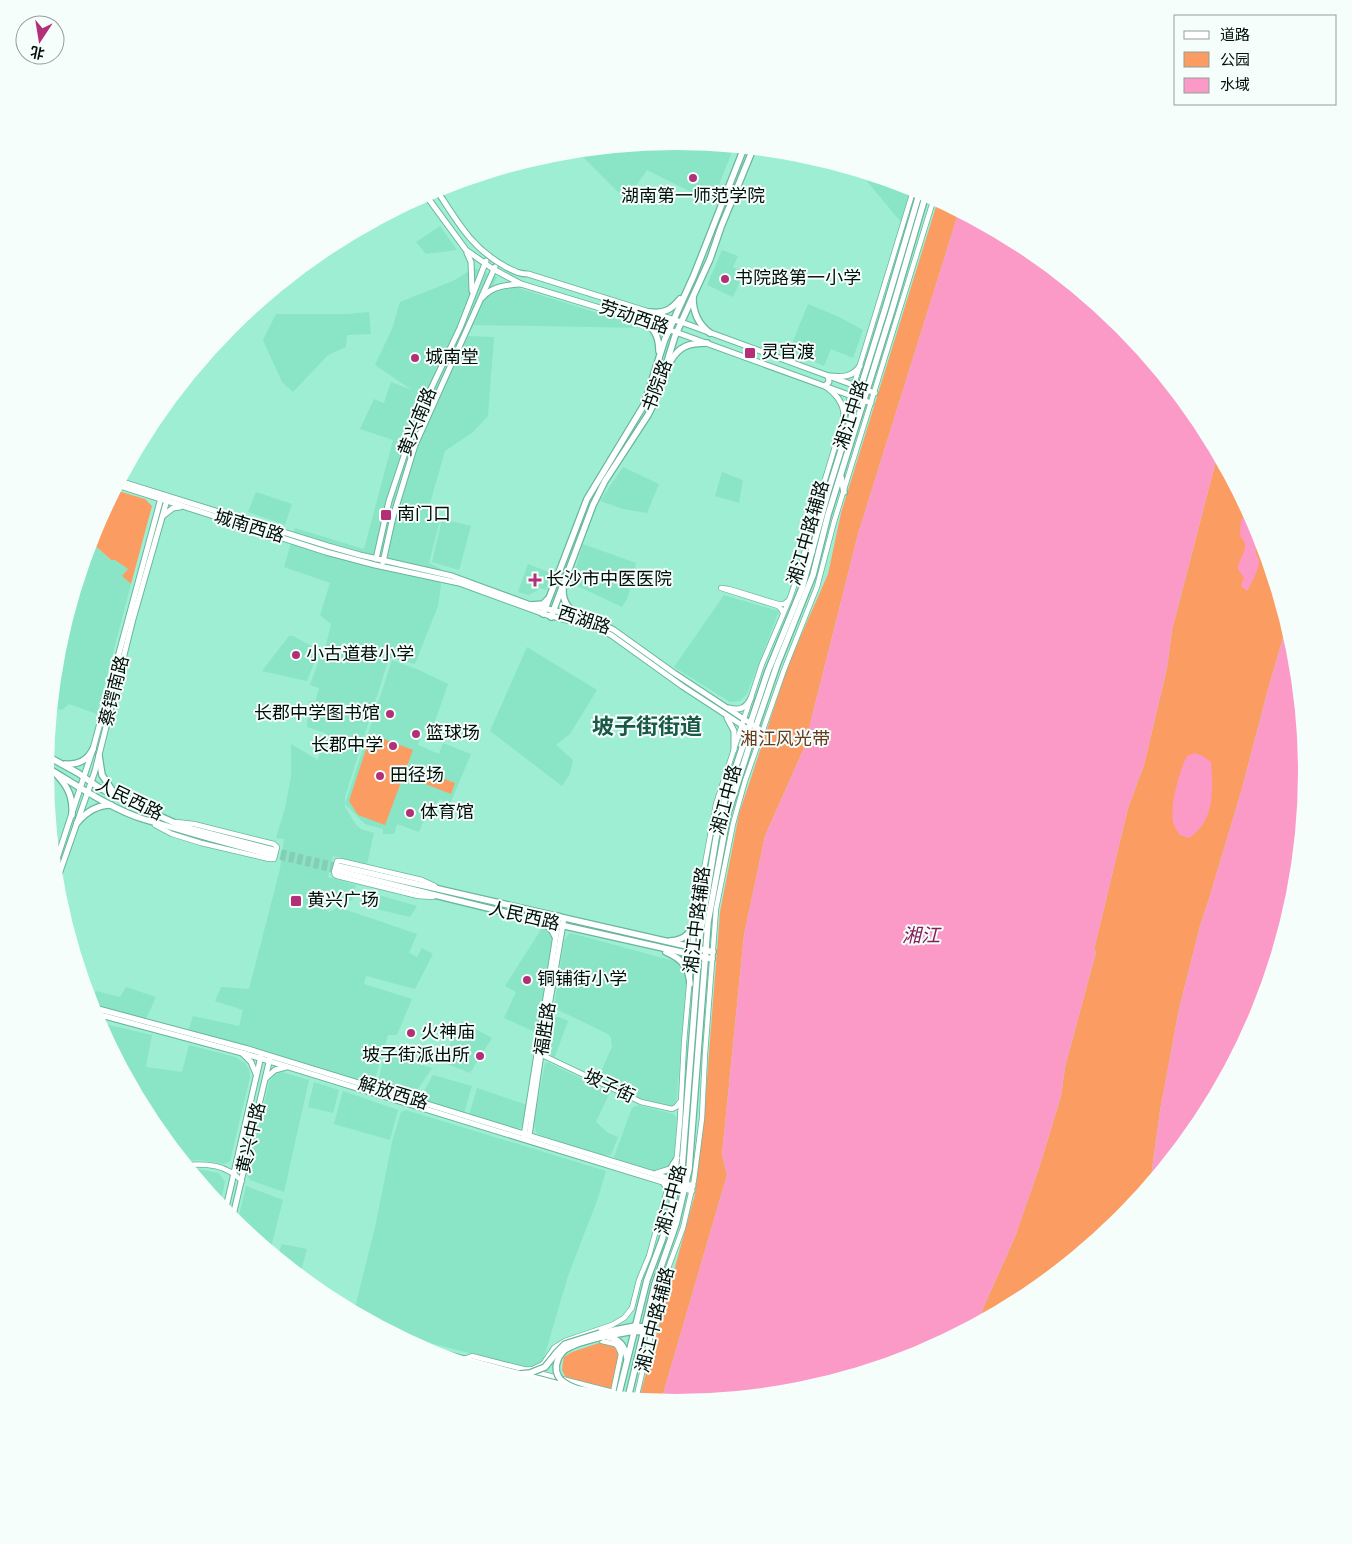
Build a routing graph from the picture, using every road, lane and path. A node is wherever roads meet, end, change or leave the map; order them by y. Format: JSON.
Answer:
{"nodes":[{"id":1,"x":742,"y":153,"type":"edge"},
{"id":2,"x":751,"y":154,"type":"edge"},
{"id":3,"x":441,"y":196,"type":"edge"},
{"id":4,"x":912,"y":196,"type":"edge"},
{"id":5,"x":918,"y":199,"type":"edge"},
{"id":6,"x":430,"y":201,"type":"edge"},
{"id":7,"x":924,"y":201,"type":"edge"},
{"id":8,"x":932,"y":205,"type":"edge"},
{"id":9,"x":466,"y":250,"type":"junction"},
{"id":10,"x":488,"y":256,"type":"junction"},
{"id":11,"x":498,"y":262,"type":"junction"},
{"id":12,"x":484,"y":263,"type":"junction"},
{"id":13,"x":493,"y":269,"type":"junction"},
{"id":14,"x":521,"y":284,"type":"junction"},
{"id":15,"x":685,"y":294,"type":"junction"},
{"id":16,"x":694,"y":295,"type":"junction"},
{"id":17,"x":470,"y":301,"type":"junction"},
{"id":18,"x":476,"y":306,"type":"junction"},
{"id":19,"x":651,"y":312,"type":"junction"},
{"id":20,"x":639,"y":319,"type":"junction"},
{"id":21,"x":674,"y":319,"type":"junction"},
{"id":22,"x":681,"y":322,"type":"junction"},
{"id":23,"x":669,"y":329,"type":"junction"},
{"id":24,"x":677,"y":332,"type":"junction"},
{"id":25,"x":710,"y":332,"type":"junction"},
{"id":26,"x":707,"y":343,"type":"junction"},
{"id":27,"x":659,"y":358,"type":"junction"},
{"id":28,"x":860,"y":366,"type":"junction"},
{"id":29,"x":664,"y":373,"type":"junction"},
{"id":30,"x":828,"y":376,"type":"junction"},
{"id":31,"x":854,"y":385,"type":"junction"},
{"id":32,"x":824,"y":386,"type":"junction"},
{"id":33,"x":864,"y":389,"type":"junction"},
{"id":34,"x":875,"y":393,"type":"junction"},
{"id":35,"x":850,"y":395,"type":"junction"},
{"id":36,"x":861,"y":399,"type":"junction"},
{"id":37,"x":871,"y":403,"type":"junction"},
{"id":38,"x":844,"y":416,"type":"junction"},
{"id":39,"x":840,"y":475,"type":"junction"},
{"id":40,"x":125,"y":484,"type":"edge"},
{"id":41,"x":123,"y":487,"type":"edge"},
{"id":42,"x":844,"y":492,"type":"junction"},
{"id":43,"x":146,"y":494,"type":"junction"},
{"id":44,"x":164,"y":498,"type":"junction"},
{"id":45,"x":184,"y":506,"type":"junction"},
{"id":46,"x":157,"y":512,"type":"junction"},
{"id":47,"x":162,"y":517,"type":"junction"},
{"id":48,"x":808,"y":539,"type":"junction"},
{"id":49,"x":380,"y":545,"type":"junction"},
{"id":50,"x":386,"y":547,"type":"junction"},
{"id":51,"x":812,"y":553,"type":"junction"},
{"id":52,"x":360,"y":555,"type":"junction"},
{"id":53,"x":376,"y":558,"type":"junction"},
{"id":54,"x":383,"y":560,"type":"junction"},
{"id":55,"x":399,"y":564,"type":"junction"},
{"id":56,"x":375,"y":565,"type":"junction"},
{"id":57,"x":382,"y":567,"type":"junction"},
{"id":58,"x":564,"y":580,"type":"junction"},
{"id":59,"x":549,"y":597,"type":"junction"},
{"id":60,"x":789,"y":600,"type":"junction"},
{"id":61,"x":531,"y":605,"type":"junction"},
{"id":62,"x":544,"y":611,"type":"junction"},
{"id":63,"x":552,"y":614,"type":"junction"},
{"id":64,"x":782,"y":615,"type":"junction"},
{"id":65,"x":585,"y":618,"type":"junction"},
{"id":66,"x":751,"y":698,"type":"junction"},
{"id":67,"x":726,"y":708,"type":"junction"},
{"id":68,"x":720,"y":710,"type":"junction"},
{"id":69,"x":744,"y":719,"type":"junction"},
{"id":70,"x":742,"y":725,"type":"junction"},
{"id":71,"x":752,"y":728,"type":"junction"},
{"id":72,"x":761,"y":734,"type":"junction"},
{"id":73,"x":93,"y":749,"type":"junction"},
{"id":74,"x":734,"y":750,"type":"junction"},
{"id":75,"x":99,"y":756,"type":"junction"},
{"id":76,"x":54,"y":760,"type":"edge"},
{"id":77,"x":62,"y":764,"type":"junction"},
{"id":78,"x":54,"y":771,"type":"edge"},
{"id":79,"x":54,"y":772,"type":"edge"},
{"id":80,"x":84,"y":777,"type":"junction"},
{"id":81,"x":91,"y":782,"type":"junction"},
{"id":82,"x":81,"y":787,"type":"junction"},
{"id":83,"x":88,"y":791,"type":"junction"},
{"id":84,"x":119,"y":798,"type":"junction"},
{"id":85,"x":114,"y":805,"type":"junction"},
{"id":86,"x":72,"y":815,"type":"junction"},
{"id":87,"x":143,"y":819,"type":"junction"},
{"id":88,"x":171,"y":821,"type":"junction"},
{"id":89,"x":77,"y":823,"type":"junction"},
{"id":90,"x":59,"y":853,"type":"edge"},
{"id":91,"x":62,"y":868,"type":"edge"},
{"id":92,"x":441,"y":889,"type":"junction"},
{"id":93,"x":440,"y":897,"type":"junction"},
{"id":94,"x":561,"y":917,"type":"junction"},
{"id":95,"x":695,"y":918,"type":"junction"},
{"id":96,"x":541,"y":921,"type":"junction"},
{"id":97,"x":560,"y":925,"type":"junction"},
{"id":98,"x":576,"y":929,"type":"junction"},
{"id":99,"x":558,"y":940,"type":"junction"},
{"id":100,"x":660,"y":941,"type":"junction"},
{"id":101,"x":650,"y":946,"type":"junction"},
{"id":102,"x":699,"y":949,"type":"junction"},
{"id":103,"x":713,"y":952,"type":"junction"},
{"id":104,"x":698,"y":957,"type":"junction"},
{"id":105,"x":712,"y":960,"type":"junction"},
{"id":106,"x":690,"y":984,"type":"junction"},
{"id":107,"x":101,"y":1010,"type":"edge"},
{"id":108,"x":104,"y":1016,"type":"edge"},
{"id":109,"x":238,"y":1052,"type":"junction"},
{"id":110,"x":541,"y":1055,"type":"junction"},
{"id":111,"x":261,"y":1056,"type":"junction"},
{"id":112,"x":270,"y":1058,"type":"junction"},
{"id":113,"x":290,"y":1067,"type":"junction"},
{"id":114,"x":588,"y":1077,"type":"junction"},
{"id":115,"x":256,"y":1078,"type":"junction"},
{"id":116,"x":265,"y":1081,"type":"junction"},
{"id":117,"x":600,"y":1083,"type":"junction"},
{"id":118,"x":680,"y":1101,"type":"junction"},
{"id":119,"x":680,"y":1117,"type":"junction"},
{"id":120,"x":528,"y":1124,"type":"junction"},
{"id":121,"x":517,"y":1130,"type":"junction"},
{"id":122,"x":527,"y":1134,"type":"junction"},
{"id":123,"x":541,"y":1138,"type":"junction"},
{"id":124,"x":526,"y":1141,"type":"junction"},
{"id":125,"x":677,"y":1158,"type":"junction"},
{"id":126,"x":194,"y":1165,"type":"edge"},
{"id":127,"x":234,"y":1173,"type":"junction"},
{"id":128,"x":654,"y":1173,"type":"junction"},
{"id":129,"x":242,"y":1181,"type":"junction"},
{"id":130,"x":670,"y":1183,"type":"junction"},
{"id":131,"x":678,"y":1184,"type":"junction"},
{"id":132,"x":685,"y":1186,"type":"junction"},
{"id":133,"x":692,"y":1188,"type":"junction"},
{"id":134,"x":672,"y":1202,"type":"junction"},
{"id":135,"x":227,"y":1203,"type":"edge"},
{"id":136,"x":234,"y":1210,"type":"edge"},
{"id":137,"x":640,"y":1309,"type":"junction"},
{"id":138,"x":635,"y":1328,"type":"junction"},
{"id":139,"x":644,"y":1329,"type":"junction"},
{"id":140,"x":615,"y":1330,"type":"junction"},
{"id":141,"x":651,"y":1330,"type":"junction"},
{"id":142,"x":601,"y":1337,"type":"junction"},
{"id":143,"x":467,"y":1358,"type":"edge"},
{"id":144,"x":627,"y":1361,"type":"junction"},
{"id":145,"x":493,"y":1366,"type":"edge"},
{"id":146,"x":522,"y":1372,"type":"junction"},
{"id":147,"x":551,"y":1381,"type":"edge"},
{"id":148,"x":568,"y":1384,"type":"edge"},
{"id":149,"x":583,"y":1387,"type":"edge"},
{"id":150,"x":613,"y":1391,"type":"edge"},
{"id":151,"x":619,"y":1391,"type":"edge"},
{"id":152,"x":629,"y":1392,"type":"edge"},
{"id":153,"x":637,"y":1393,"type":"edge"}],
"edges":[{"from":1,"to":15,"type":"main road","name":"书院路"},
{"from":2,"to":16,"type":"main road","name":"书院路"},
{"from":3,"to":10,"type":"main road","name":"劳动西路"},
{"from":4,"to":28,"type":"street","name":"湘江中路辅路"},
{"from":5,"to":33,"type":"main road","name":"湘江中路"},
{"from":6,"to":9,"type":"main road","name":"劳动西路"},
{"from":7,"to":33,"type":"main road","name":"湘江中路"},
{"from":8,"to":34,"type":"street","name":"湘江中路辅路"},
{"from":9,"to":12,"type":"main road","name":"劳动西路"},
{"from":9,"to":17,"type":"main road"},
{"from":10,"to":11,"type":"main road","name":"劳动西路"},
{"from":10,"to":12,"type":"main road","name":"黄兴南路"},
{"from":11,"to":13,"type":"main road","name":"黄兴南路"},
{"from":11,"to":19,"type":"main road","name":"劳动西路"},
{"from":12,"to":13,"type":"main road","name":"劳动西路"},
{"from":12,"to":17,"type":"main road","name":"黄兴南路"},
{"from":13,"to":14,"type":"main road","name":"劳动西路"},
{"from":13,"to":18,"type":"main road","name":"黄兴南路"},
{"from":14,"to":18,"type":"main road"},
{"from":14,"to":20,"type":"main road","name":"劳动西路"},
{"from":15,"to":19,"type":"main road"},
{"from":15,"to":21,"type":"main road","name":"书院路"},
{"from":16,"to":22,"type":"main road","name":"书院路"},
{"from":16,"to":25,"type":"main road"},
{"from":17,"to":49,"type":"main road","name":"黄兴南路"},
{"from":18,"to":50,"type":"main road","name":"黄兴南路"},
{"from":19,"to":21,"type":"main road","name":"劳动西路"},
{"from":20,"to":23,"type":"main road","name":"劳动西路"},
{"from":20,"to":27,"type":"main road"},
{"from":21,"to":22,"type":"main road","name":"劳动西路"},
{"from":21,"to":23,"type":"main road","name":"书院路"},
{"from":22,"to":24,"type":"main road","name":"书院路"},
{"from":22,"to":25,"type":"main road","name":"劳动西路"},
{"from":23,"to":24,"type":"main road","name":"劳动西路"},
{"from":23,"to":27,"type":"main road","name":"书院路"},
{"from":24,"to":26,"type":"main road","name":"劳动西路"},
{"from":24,"to":29,"type":"main road","name":"书院路"},
{"from":25,"to":26,"type":"main road"},
{"from":25,"to":30,"type":"main road","name":"劳动西路"},
{"from":26,"to":29,"type":"main road"},
{"from":26,"to":32,"type":"main road","name":"劳动西路"},
{"from":27,"to":59,"type":"main road","name":"书院路"},
{"from":28,"to":30,"type":"main road"},
{"from":28,"to":31,"type":"street","name":"湘江中路辅路"},
{"from":29,"to":58,"type":"main road","name":"书院路"},
{"from":30,"to":31,"type":"main road","name":"劳动西路"},
{"from":30,"to":32,"type":"main road"},
{"from":31,"to":33,"type":"main road","name":"劳动西路"},
{"from":31,"to":35,"type":"street","name":"湘江中路辅路"},
{"from":32,"to":35,"type":"main road","name":"劳动西路"},
{"from":32,"to":38,"type":"main road"},
{"from":33,"to":34,"type":"main road","name":"劳动西路"},
{"from":33,"to":36,"type":"main road","name":"湘江中路"},
{"from":34,"to":37,"type":"street","name":"湘江中路辅路"},
{"from":35,"to":36,"type":"main road","name":"劳动西路"},
{"from":35,"to":38,"type":"street","name":"湘江中路辅路"},
{"from":36,"to":37,"type":"main road","name":"劳动西路"},
{"from":36,"to":39,"type":"main road","name":"湘江中路"},
{"from":36,"to":51,"type":"main road","name":"湘江中路"},
{"from":37,"to":42,"type":"street","name":"湘江中路辅路"},
{"from":38,"to":48,"type":"street","name":"湘江中路辅路"},
{"from":39,"to":42,"type":"main road"},
{"from":39,"to":71,"type":"main road","name":"湘江中路"},
{"from":40,"to":44,"type":"main road","name":"城南西路"},
{"from":41,"to":43,"type":"main road","name":"城南西路"},
{"from":42,"to":72,"type":"street","name":"湘江中路辅路"},
{"from":43,"to":44,"type":"main road","name":"城南西路"},
{"from":43,"to":46,"type":"main road"},
{"from":44,"to":45,"type":"main road","name":"城南西路"},
{"from":44,"to":46,"type":"main road","name":"蔡锷南路"},
{"from":44,"to":47,"type":"main road","name":"蔡锷南路"},
{"from":44,"to":52,"type":"main road","name":"城南西路"},
{"from":45,"to":47,"type":"main road"},
{"from":45,"to":56,"type":"main road","name":"城南西路"},
{"from":46,"to":73,"type":"main road","name":"蔡锷南路"},
{"from":47,"to":75,"type":"main road","name":"蔡锷南路"},
{"from":48,"to":51,"type":"main road"},
{"from":48,"to":60,"type":"street","name":"湘江中路辅路"},
{"from":49,"to":52,"type":"main road"},
{"from":49,"to":53,"type":"main road","name":"黄兴南路"},
{"from":50,"to":54,"type":"main road","name":"黄兴南路"},
{"from":50,"to":55,"type":"main road"},
{"from":51,"to":71,"type":"main road","name":"湘江中路"},
{"from":52,"to":53,"type":"main road","name":"城南西路"},
{"from":53,"to":54,"type":"main road","name":"城南西路"},
{"from":53,"to":56,"type":"main road","name":"黄兴南路"},
{"from":54,"to":55,"type":"main road","name":"西湖路"},
{"from":54,"to":57,"type":"main road","name":"黄兴南路"},
{"from":55,"to":61,"type":"main road","name":"西湖路"},
{"from":56,"to":57,"type":"main road","name":"城南西路"},
{"from":57,"to":62,"type":"main road","name":"西湖路"},
{"from":58,"to":63,"type":"main road","name":"书院路"},
{"from":58,"to":65,"type":"main road"},
{"from":59,"to":61,"type":"main road"},
{"from":59,"to":62,"type":"main road","name":"书院路"},
{"from":60,"to":64,"type":"street","name":"湘江中路辅路"},
{"from":60,"to":64,"type":"street"},
{"from":61,"to":62,"type":"main road","name":"西湖路"},
{"from":62,"to":63,"type":"main road","name":"西湖路"},
{"from":63,"to":65,"type":"main road","name":"西湖路"},
{"from":63,"to":68,"type":"main road","name":"西湖路"},
{"from":64,"to":66,"type":"street","name":"湘江中路辅路"},
{"from":65,"to":67,"type":"main road","name":"西湖路"},
{"from":66,"to":67,"type":"main road"},
{"from":66,"to":69,"type":"street","name":"湘江中路辅路"},
{"from":67,"to":69,"type":"main road","name":"西湖路"},
{"from":68,"to":70,"type":"main road","name":"西湖路"},
{"from":68,"to":74,"type":"main road"},
{"from":69,"to":70,"type":"street","name":"湘江中路辅路"},
{"from":69,"to":71,"type":"main road","name":"西湖路"},
{"from":70,"to":71,"type":"main road","name":"西湖路"},
{"from":70,"to":74,"type":"street","name":"湘江中路辅路"},
{"from":71,"to":72,"type":"main road","name":"西湖路"},
{"from":71,"to":102,"type":"main road","name":"湘江中路"},
{"from":72,"to":103,"type":"street","name":"湘江中路辅路"},
{"from":73,"to":77,"type":"main road"},
{"from":73,"to":80,"type":"main road","name":"蔡锷南路"},
{"from":74,"to":95,"type":"street","name":"湘江中路辅路"},
{"from":75,"to":81,"type":"main road","name":"蔡锷南路"},
{"from":75,"to":84,"type":"main road"},
{"from":76,"to":77,"type":"main road","name":"人民西路"},
{"from":77,"to":80,"type":"main road","name":"人民西路"},
{"from":78,"to":82,"type":"main road","name":"人民西路"},
{"from":79,"to":86,"type":"main road"},
{"from":80,"to":81,"type":"main road","name":"人民西路"},
{"from":80,"to":82,"type":"main road","name":"蔡锷南路"},
{"from":81,"to":83,"type":"main road","name":"蔡锷南路"},
{"from":81,"to":84,"type":"main road","name":"人民西路"},
{"from":82,"to":83,"type":"main road","name":"人民西路"},
{"from":82,"to":86,"type":"main road","name":"蔡锷南路"},
{"from":83,"to":85,"type":"main road","name":"人民西路"},
{"from":83,"to":89,"type":"main road","name":"蔡锷南路"},
{"from":84,"to":88,"type":"main road","name":"人民西路"},
{"from":85,"to":87,"type":"main road","name":"人民西路"},
{"from":85,"to":89,"type":"main road"},
{"from":86,"to":90,"type":"main road","name":"蔡锷南路"},
{"from":87,"to":88,"type":"main road","name":"人民西路"},
{"from":87,"to":88,"type":"street"},
{"from":89,"to":91,"type":"main road","name":"蔡锷南路"},
{"from":92,"to":93,"type":"main road","name":"人民西路"},
{"from":92,"to":93,"type":"street"},
{"from":92,"to":94,"type":"main road","name":"人民西路"},
{"from":93,"to":96,"type":"main road","name":"人民西路"},
{"from":94,"to":97,"type":"main road","name":"福胜路"},
{"from":94,"to":100,"type":"main road","name":"人民西路"},
{"from":95,"to":100,"type":"main road"},
{"from":95,"to":102,"type":"street","name":"湘江中路辅路"},
{"from":96,"to":97,"type":"main road","name":"人民西路"},
{"from":96,"to":99,"type":"main road"},
{"from":97,"to":98,"type":"main road","name":"人民西路"},
{"from":97,"to":99,"type":"main road","name":"福胜路"},
{"from":98,"to":99,"type":"main road"},
{"from":98,"to":101,"type":"main road","name":"人民西路"},
{"from":99,"to":110,"type":"main road","name":"福胜路"},
{"from":100,"to":102,"type":"main road","name":"人民西路"},
{"from":101,"to":104,"type":"main road","name":"人民西路"},
{"from":101,"to":106,"type":"main road"},
{"from":102,"to":103,"type":"main road","name":"人民西路"},
{"from":102,"to":104,"type":"main road","name":"湘江中路"},
{"from":102,"to":104,"type":"street","name":"湘江中路辅路"},
{"from":103,"to":105,"type":"street","name":"湘江中路辅路"},
{"from":104,"to":105,"type":"main road","name":"人民西路"},
{"from":104,"to":106,"type":"street","name":"湘江中路辅路"},
{"from":104,"to":131,"type":"main road","name":"湘江中路"},
{"from":104,"to":132,"type":"main road","name":"湘江中路"},
{"from":105,"to":133,"type":"street","name":"湘江中路辅路"},
{"from":106,"to":118,"type":"street","name":"湘江中路辅路"},
{"from":107,"to":111,"type":"main road","name":"解放西路"},
{"from":108,"to":109,"type":"main road","name":"解放西路"},
{"from":109,"to":111,"type":"main road","name":"解放西路"},
{"from":109,"to":115,"type":"main road"},
{"from":110,"to":114,"type":"street","name":"坡子街"},
{"from":110,"to":119,"type":"street","name":"坡子街"},
{"from":110,"to":120,"type":"main road","name":"福胜路"},
{"from":110,"to":120,"type":"main road","name":"福胜路"},
{"from":111,"to":112,"type":"main road","name":"解放西路"},
{"from":111,"to":115,"type":"main road","name":"黄兴中路"},
{"from":112,"to":113,"type":"main road","name":"解放西路"},
{"from":112,"to":116,"type":"main road","name":"黄兴中路"},
{"from":112,"to":121,"type":"main road","name":"解放西路"},
{"from":113,"to":116,"type":"main road"},
{"from":113,"to":124,"type":"main road","name":"解放西路"},
{"from":114,"to":117,"type":"street","name":"坡子街"},
{"from":114,"to":117,"type":"street"},
{"from":115,"to":127,"type":"main road","name":"黄兴中路"},
{"from":116,"to":129,"type":"main road","name":"黄兴中路"},
{"from":117,"to":118,"type":"street","name":"坡子街"},
{"from":118,"to":119,"type":"street","name":"湘江中路辅路"},
{"from":119,"to":125,"type":"street","name":"湘江中路辅路"},
{"from":120,"to":121,"type":"main road"},
{"from":120,"to":122,"type":"main road","name":"福胜路"},
{"from":120,"to":123,"type":"main road"},
{"from":121,"to":122,"type":"main road","name":"解放西路"},
{"from":122,"to":123,"type":"main road","name":"解放西路"},
{"from":122,"to":124,"type":"main road","name":"福胜路"},
{"from":123,"to":128,"type":"main road","name":"解放西路"},
{"from":124,"to":130,"type":"main road","name":"解放西路"},
{"from":125,"to":128,"type":"main road"},
{"from":125,"to":130,"type":"street","name":"湘江中路辅路"},
{"from":126,"to":127,"type":"street"},
{"from":127,"to":129,"type":"street"},
{"from":127,"to":135,"type":"main road","name":"黄兴中路"},
{"from":128,"to":130,"type":"main road","name":"解放西路"},
{"from":129,"to":136,"type":"main road","name":"黄兴中路"},
{"from":130,"to":131,"type":"main road","name":"解放西路"},
{"from":130,"to":134,"type":"main road"},
{"from":130,"to":146,"type":"street","name":"湘江中路辅路"},
{"from":131,"to":132,"type":"main road","name":"解放西路"},
{"from":131,"to":134,"type":"main road","name":"湘江中路"},
{"from":132,"to":133,"type":"main road","name":"解放西路"},
{"from":132,"to":139,"type":"main road","name":"湘江中路"},
{"from":133,"to":141,"type":"street","name":"湘江中路辅路"},
{"from":134,"to":137,"type":"main road","name":"湘江中路"},
{"from":137,"to":138,"type":"main road","name":"湘江中路"},
{"from":137,"to":140,"type":"main road"},
{"from":138,"to":139,"type":"main road"},
{"from":138,"to":140,"type":"main road"},
{"from":138,"to":142,"type":"main road"},
{"from":138,"to":144,"type":"main road","name":"湘江中路"},
{"from":139,"to":141,"type":"main road"},
{"from":139,"to":152,"type":"main road","name":"湘江中路"},
{"from":140,"to":142,"type":"main road"},
{"from":141,"to":153,"type":"street","name":"湘江中路辅路"},
{"from":142,"to":144,"type":"main road"},
{"from":142,"to":146,"type":"main road","bridge":true},
{"from":142,"to":148,"type":"main road","bridge":true},
{"from":142,"to":150,"type":"street"},
{"from":143,"to":146,"type":"street"},
{"from":144,"to":151,"type":"main road","name":"湘江中路"},
{"from":145,"to":146,"type":"main road"},
{"from":146,"to":147,"type":"main road","bridge":true},
{"from":146,"to":149,"type":"street"}]}
